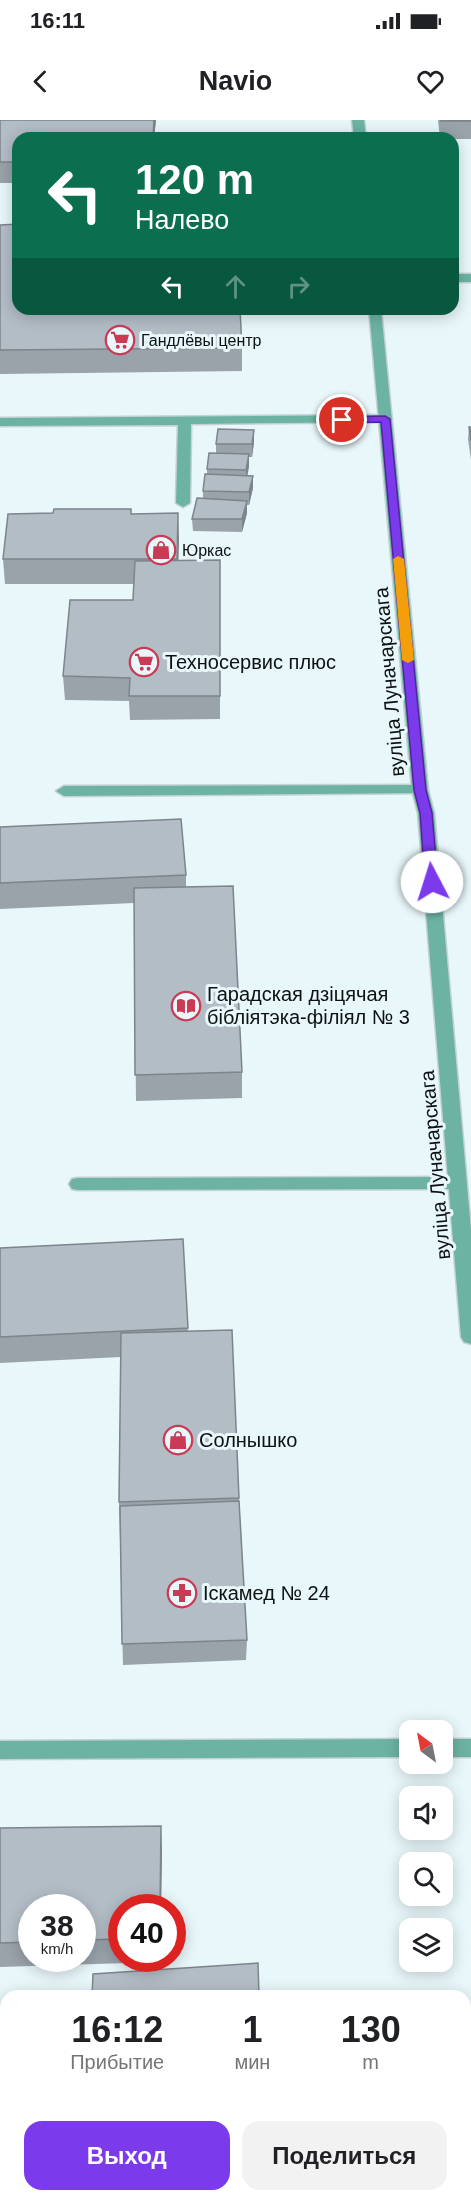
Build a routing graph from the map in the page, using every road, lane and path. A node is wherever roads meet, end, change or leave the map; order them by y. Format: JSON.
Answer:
{"nodes":[{"id":1,"x":376,"y":315,"type":"edge"},
{"id":2,"x":385,"y":419,"type":"junction"},
{"id":3,"x":185,"y":421,"type":"junction"},
{"id":4,"x":0,"y":422,"type":"edge"},
{"id":5,"x":183,"y":503,"type":"dead end"},
{"id":6,"x":420,"y":790,"type":"junction"},
{"id":7,"x":64,"y":791,"type":"dead end"},
{"id":8,"x":457,"y":1183,"type":"junction"},
{"id":9,"x":78,"y":1185,"type":"dead end"},
{"id":10,"x":471,"y":1337,"type":"edge"},
{"id":11,"x":399,"y":1748,"type":"edge"},
{"id":12,"x":453,"y":1748,"type":"edge"},
{"id":13,"x":471,"y":1748,"type":"edge"},
{"id":14,"x":0,"y":1749,"type":"edge"}],
"edges":[{"from":1,"to":2,"type":"street","name":"вуліца Луначарскага"},
{"from":2,"to":3,"type":"street"},
{"from":2,"to":6,"type":"street","name":"вуліца Луначарскага"},
{"from":3,"to":4,"type":"street"},
{"from":3,"to":5,"type":"street"},
{"from":6,"to":7,"type":"street"},
{"from":6,"to":8,"type":"street","name":"вуліца Луначарскага"},
{"from":8,"to":9,"type":"street"},
{"from":8,"to":10,"type":"street","name":"вуліца Луначарскага"},
{"from":11,"to":14,"type":"street"},
{"from":12,"to":13,"type":"street"}]}
